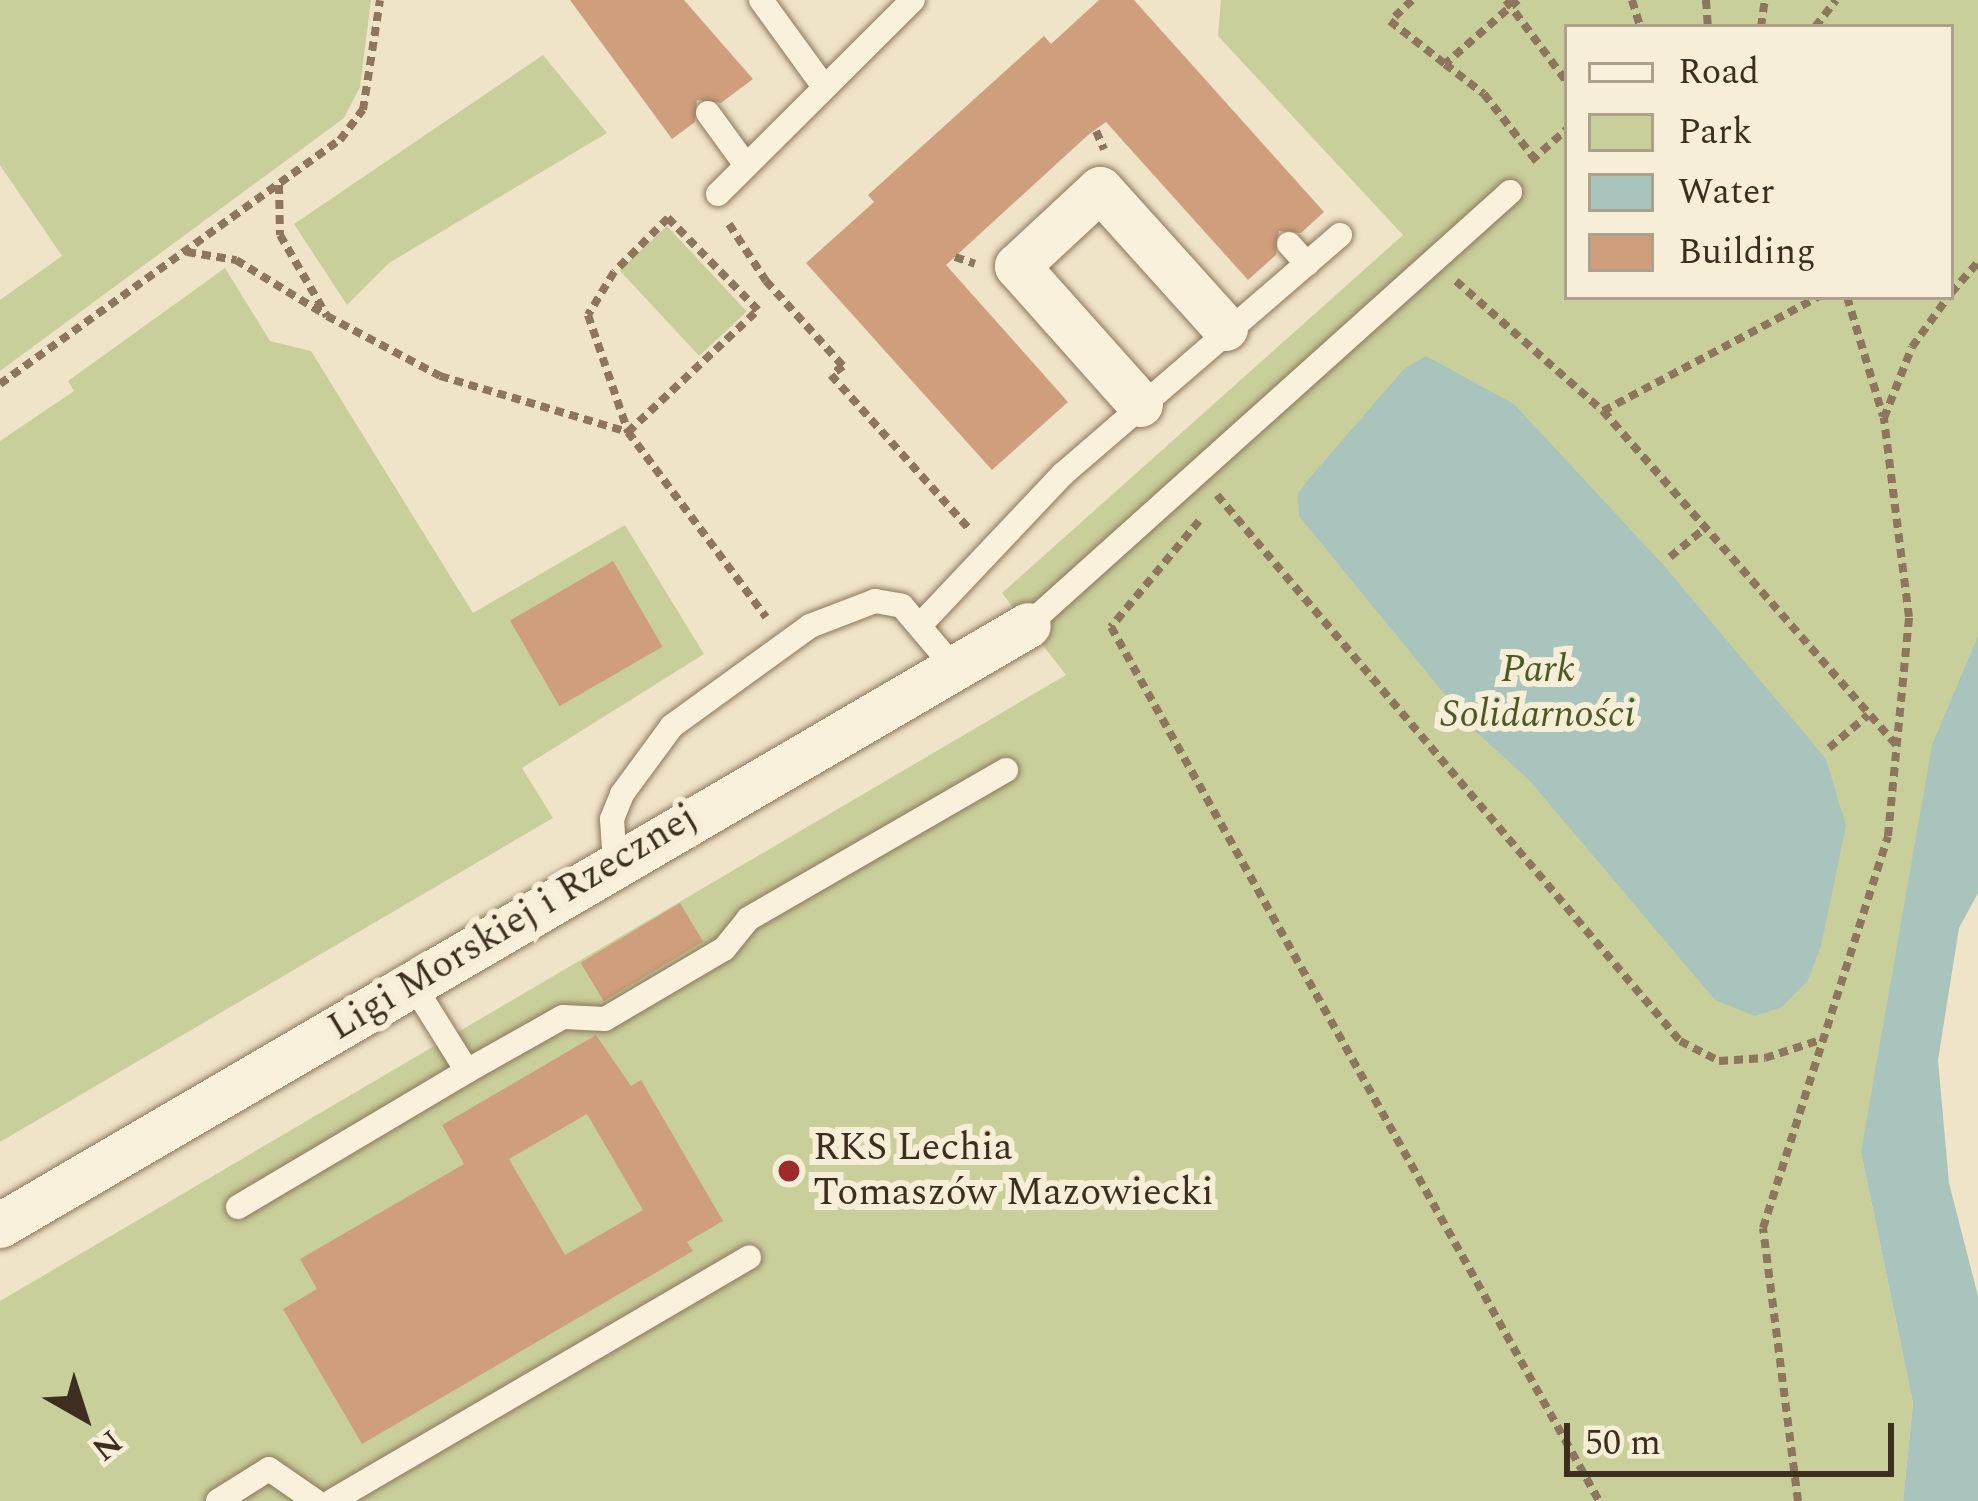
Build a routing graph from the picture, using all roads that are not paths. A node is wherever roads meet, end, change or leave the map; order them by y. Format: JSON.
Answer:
{"nodes":[{"id":1,"x":761,"y":0,"type":"edge"},
{"id":2,"x":903,"y":4,"type":"edge"},
{"id":3,"x":822,"y":84,"type":"junction"},
{"id":4,"x":708,"y":113,"type":"dead end"},
{"id":5,"x":746,"y":164,"type":"junction"},
{"id":6,"x":1510,"y":192,"type":"road end"},
{"id":7,"x":718,"y":194,"type":"road end"},
{"id":8,"x":1340,"y":236,"type":"dead end"},
{"id":9,"x":1288,"y":244,"type":"dead end"},
{"id":10,"x":1307,"y":264,"type":"junction"},
{"id":11,"x":1225,"y":328,"type":"junction"},
{"id":12,"x":1140,"y":404,"type":"junction"},
{"id":13,"x":923,"y":622,"type":"junction"},
{"id":14,"x":1028,"y":625,"type":"joint"},
{"id":15,"x":952,"y":664,"type":"junction"},
{"id":16,"x":1006,"y":770,"type":"dead end"},
{"id":17,"x":615,"y":863,"type":"junction"},
{"id":18,"x":412,"y":982,"type":"junction"},
{"id":19,"x":467,"y":1072,"type":"junction"},
{"id":20,"x":238,"y":1207,"type":"dead end"},
{"id":21,"x":0,"y":1225,"type":"edge"},
{"id":22,"x":749,"y":1257,"type":"dead end"},
{"id":23,"x":218,"y":1501,"type":"edge"},
{"id":24,"x":315,"y":1501,"type":"edge"},
{"id":25,"x":332,"y":1501,"type":"edge"}],
"edges":[{"from":1,"to":3,"type":"lane"},
{"from":2,"to":3,"type":"lane"},
{"from":3,"to":5,"type":"lane"},
{"from":4,"to":5,"type":"lane"},
{"from":5,"to":7,"type":"lane"},
{"from":6,"to":14,"type":"lane"},
{"from":8,"to":10,"type":"lane"},
{"from":9,"to":10,"type":"lane"},
{"from":10,"to":11,"type":"lane"},
{"from":11,"to":12,"type":"lane"},
{"from":11,"to":12,"type":"street"},
{"from":12,"to":13,"type":"lane"},
{"from":13,"to":15,"type":"lane"},
{"from":13,"to":17,"type":"lane"},
{"from":14,"to":15,"type":"street","name":"Ligi Morskiej i Rzecznej"},
{"from":15,"to":17,"type":"street","name":"Ligi Morskiej i Rzecznej"},
{"from":16,"to":19,"type":"lane"},
{"from":17,"to":18,"type":"street","name":"Ligi Morskiej i Rzecznej"},
{"from":18,"to":19,"type":"lane"},
{"from":18,"to":21,"type":"street","name":"Ligi Morskiej i Rzecznej"},
{"from":19,"to":20,"type":"lane"},
{"from":22,"to":25,"type":"lane"},
{"from":23,"to":24,"type":"lane"}]}
